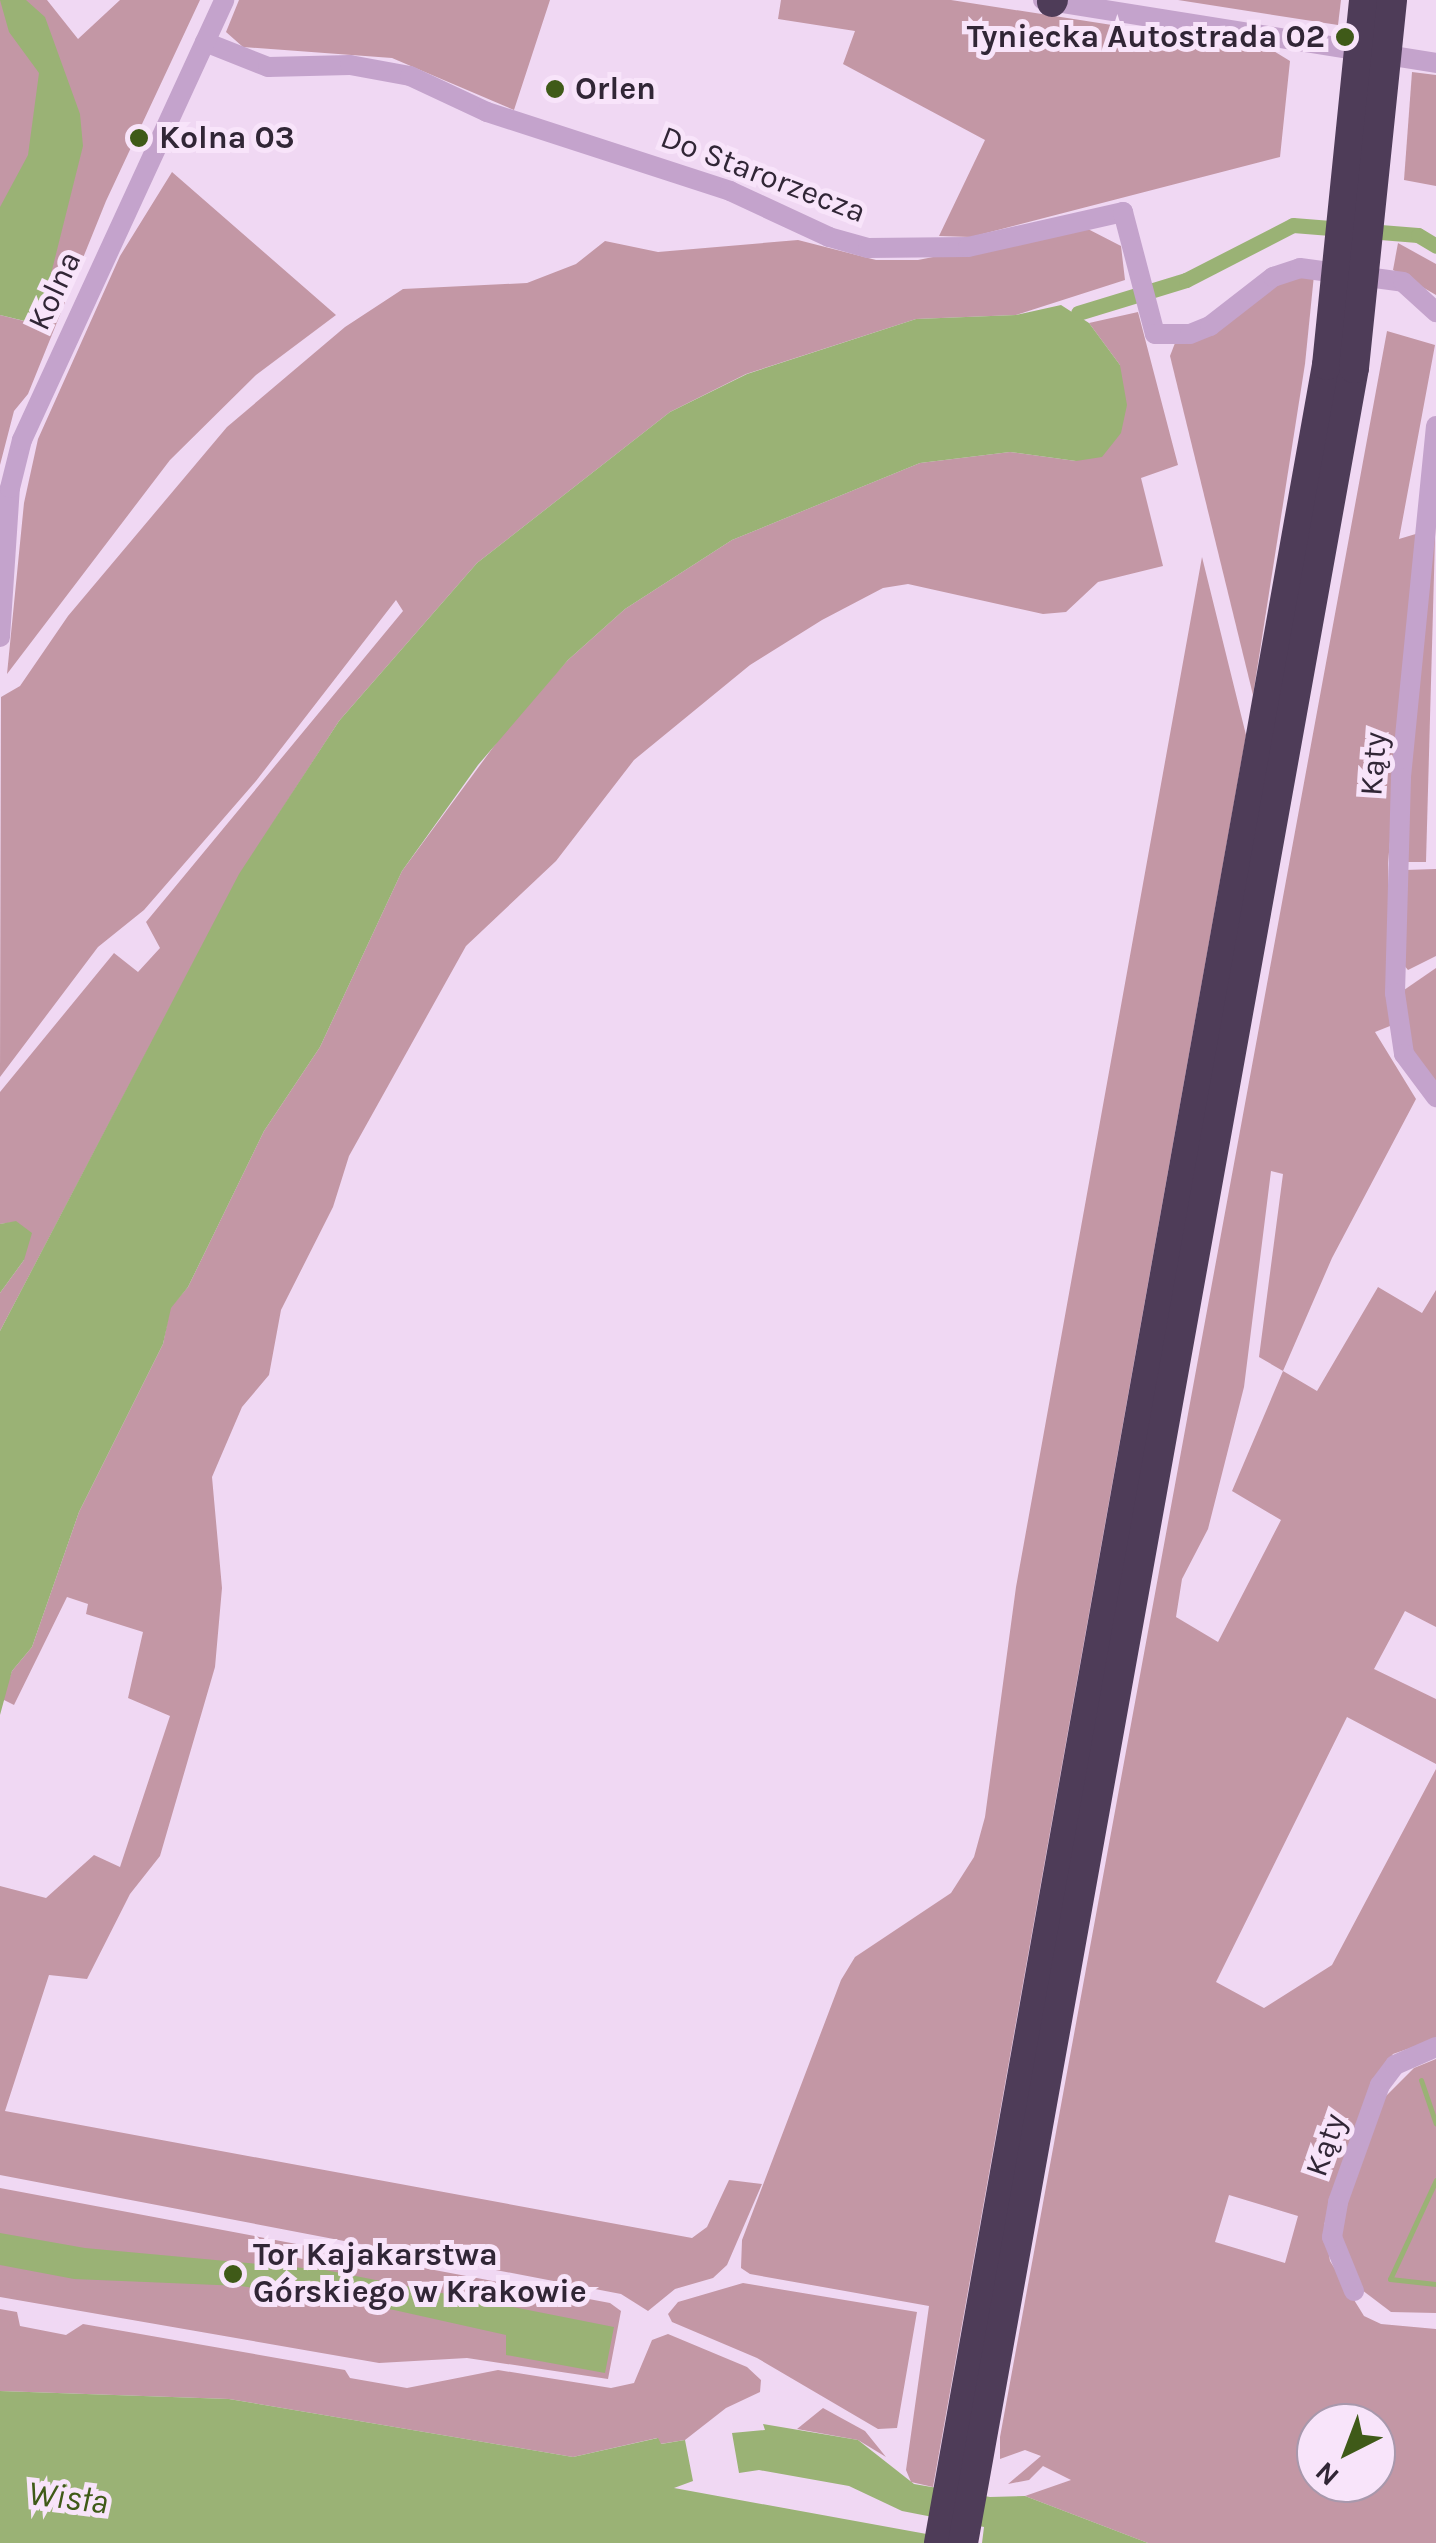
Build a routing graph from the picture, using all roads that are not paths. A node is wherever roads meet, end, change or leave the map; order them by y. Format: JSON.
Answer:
{"nodes":[{"id":1,"x":224,"y":0,"type":"edge"},
{"id":2,"x":1050,"y":0,"type":"edge"},
{"id":3,"x":1364,"y":0,"type":"edge"},
{"id":4,"x":1392,"y":0,"type":"edge"},
{"id":5,"x":205,"y":42,"type":"junction"},
{"id":6,"x":1436,"y":62,"type":"edge"},
{"id":7,"x":1436,"y":312,"type":"edge"},
{"id":8,"x":1341,"y":366,"type":"junction"},
{"id":9,"x":1436,"y":426,"type":"edge"},
{"id":10,"x":0,"y":637,"type":"edge"},
{"id":11,"x":1436,"y":1098,"type":"edge"},
{"id":12,"x":1436,"y":2047,"type":"edge"},
{"id":13,"x":1354,"y":2291,"type":"dead end"},
{"id":14,"x":971,"y":2436,"type":"junction"},
{"id":15,"x":939,"y":2543,"type":"edge"},
{"id":16,"x":963,"y":2543,"type":"edge"}],
"edges":[{"from":1,"to":5,"type":"street"},
{"from":2,"to":6,"type":"street"},
{"from":3,"to":8,"type":"highway","bridge":true},
{"from":4,"to":8,"type":"highway","bridge":true},
{"from":5,"to":7,"type":"street","name":"Do Starorzecza"},
{"from":5,"to":10,"type":"street","name":"Kolna"},
{"from":8,"to":14,"type":"highway"},
{"from":9,"to":11,"type":"street","name":"Kąty"},
{"from":12,"to":13,"type":"street","name":"Kąty"},
{"from":14,"to":15,"type":"highway"},
{"from":14,"to":16,"type":"highway"}]}
